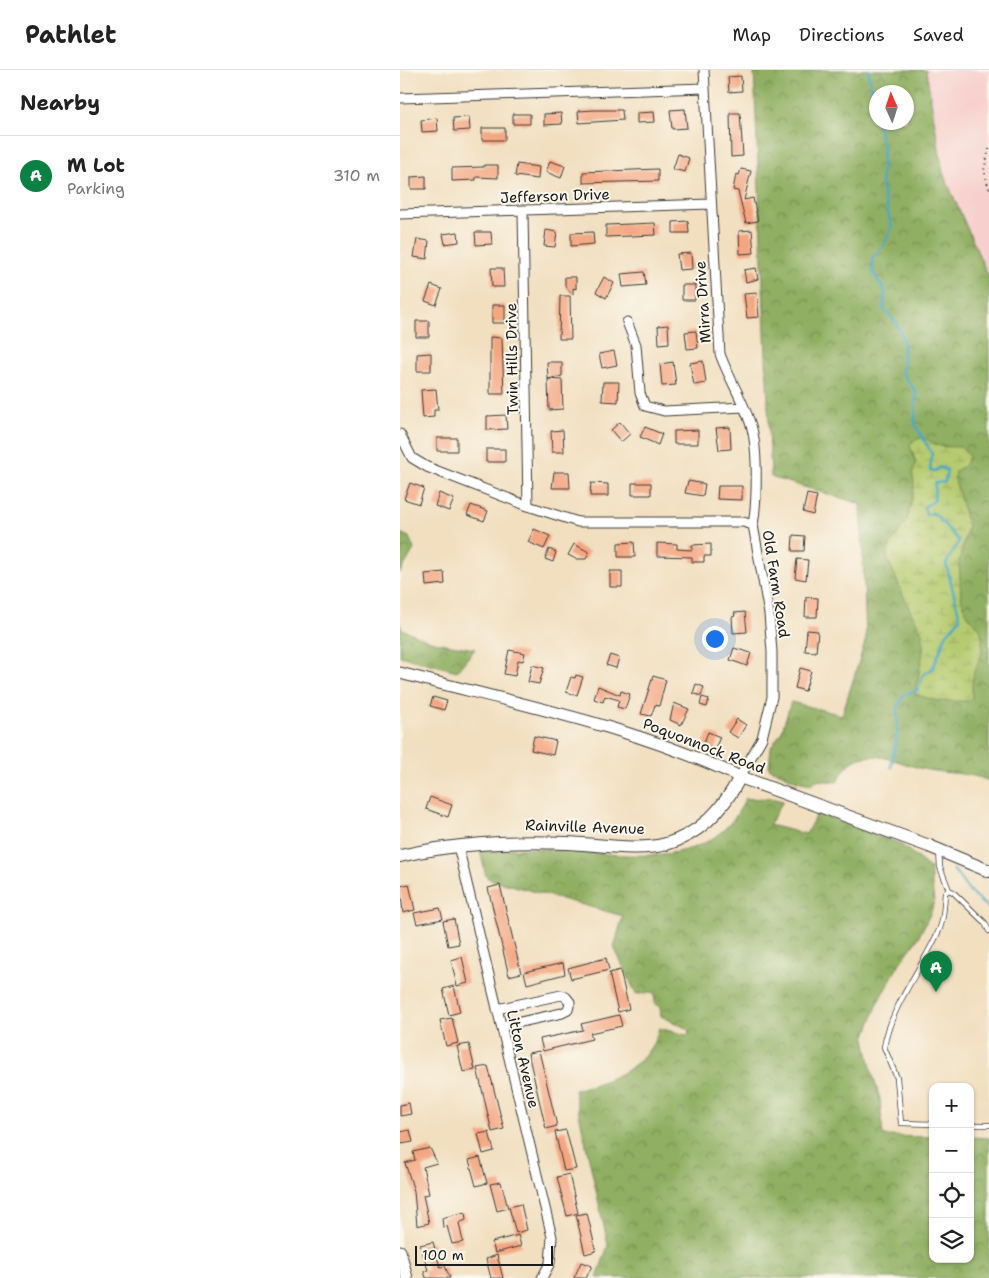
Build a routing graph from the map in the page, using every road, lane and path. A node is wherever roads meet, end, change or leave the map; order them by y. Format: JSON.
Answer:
{"nodes":[{"id":1,"x":704,"y":70,"type":"edge"},
{"id":2,"x":705,"y":88,"type":"junction"},
{"id":3,"x":400,"y":98,"type":"edge"},
{"id":4,"x":989,"y":149,"type":"edge"},
{"id":5,"x":989,"y":189,"type":"edge"},
{"id":6,"x":711,"y":204,"type":"junction"},
{"id":7,"x":524,"y":211,"type":"junction"},
{"id":8,"x":400,"y":214,"type":"edge"},
{"id":9,"x":627,"y":322,"type":"dead end"},
{"id":10,"x":744,"y":407,"type":"junction"},
{"id":11,"x":400,"y":434,"type":"edge"},
{"id":12,"x":528,"y":506,"type":"junction"},
{"id":13,"x":753,"y":525,"type":"junction"},
{"id":14,"x":400,"y":673,"type":"edge"},
{"id":15,"x":740,"y":777,"type":"junction"},
{"id":16,"x":458,"y":846,"type":"junction"},
{"id":17,"x":939,"y":850,"type":"junction"},
{"id":18,"x":400,"y":856,"type":"edge"},
{"id":19,"x":989,"y":871,"type":"edge"},
{"id":20,"x":949,"y":890,"type":"junction"},
{"id":21,"x":989,"y":930,"type":"edge"},
{"id":22,"x":497,"y":1009,"type":"junction"},
{"id":23,"x":502,"y":1026,"type":"junction"},
{"id":24,"x":929,"y":1124,"type":"edge"},
{"id":25,"x":974,"y":1125,"type":"edge"},
{"id":26,"x":989,"y":1125,"type":"edge"},
{"id":27,"x":400,"y":1251,"type":"edge"},
{"id":28,"x":407,"y":1278,"type":"edge"},
{"id":29,"x":542,"y":1278,"type":"edge"}],
"edges":[{"from":1,"to":2,"type":"street","name":"Mirra Drive"},
{"from":2,"to":3,"type":"street"},
{"from":2,"to":6,"type":"street","name":"Mirra Drive"},
{"from":4,"to":5,"type":"path"},
{"from":6,"to":7,"type":"street","name":"Jefferson Drive"},
{"from":6,"to":10,"type":"street","name":"Mirra Drive"},
{"from":7,"to":8,"type":"street","name":"Jefferson Drive"},
{"from":7,"to":12,"type":"street","name":"Twin Hills Drive"},
{"from":9,"to":10,"type":"street"},
{"from":10,"to":13,"type":"street","name":"Mirra Drive"},
{"from":11,"to":12,"type":"street","name":"Old Farm Road"},
{"from":12,"to":13,"type":"street","name":"Old Farm Road"},
{"from":13,"to":15,"type":"street","name":"Old Farm Road"},
{"from":14,"to":15,"type":"street","name":"Poquonnock Road"},
{"from":15,"to":16,"type":"main road","name":"Rainville Avenue"},
{"from":15,"to":17,"type":"main road","name":"Poquonnock Road"},
{"from":16,"to":18,"type":"main road","name":"Rainville Avenue"},
{"from":16,"to":22,"type":"street","name":"Litton Avenue"},
{"from":17,"to":19,"type":"main road","name":"Poquonnock Road"},
{"from":17,"to":20,"type":"lane"},
{"from":20,"to":21,"type":"lane"},
{"from":20,"to":24,"type":"lane"},
{"from":22,"to":23,"type":"street","name":"Litton Avenue"},
{"from":22,"to":23,"type":"street"},
{"from":23,"to":29,"type":"street","name":"Litton Avenue"},
{"from":25,"to":26,"type":"lane"},
{"from":27,"to":28,"type":"street"}]}
